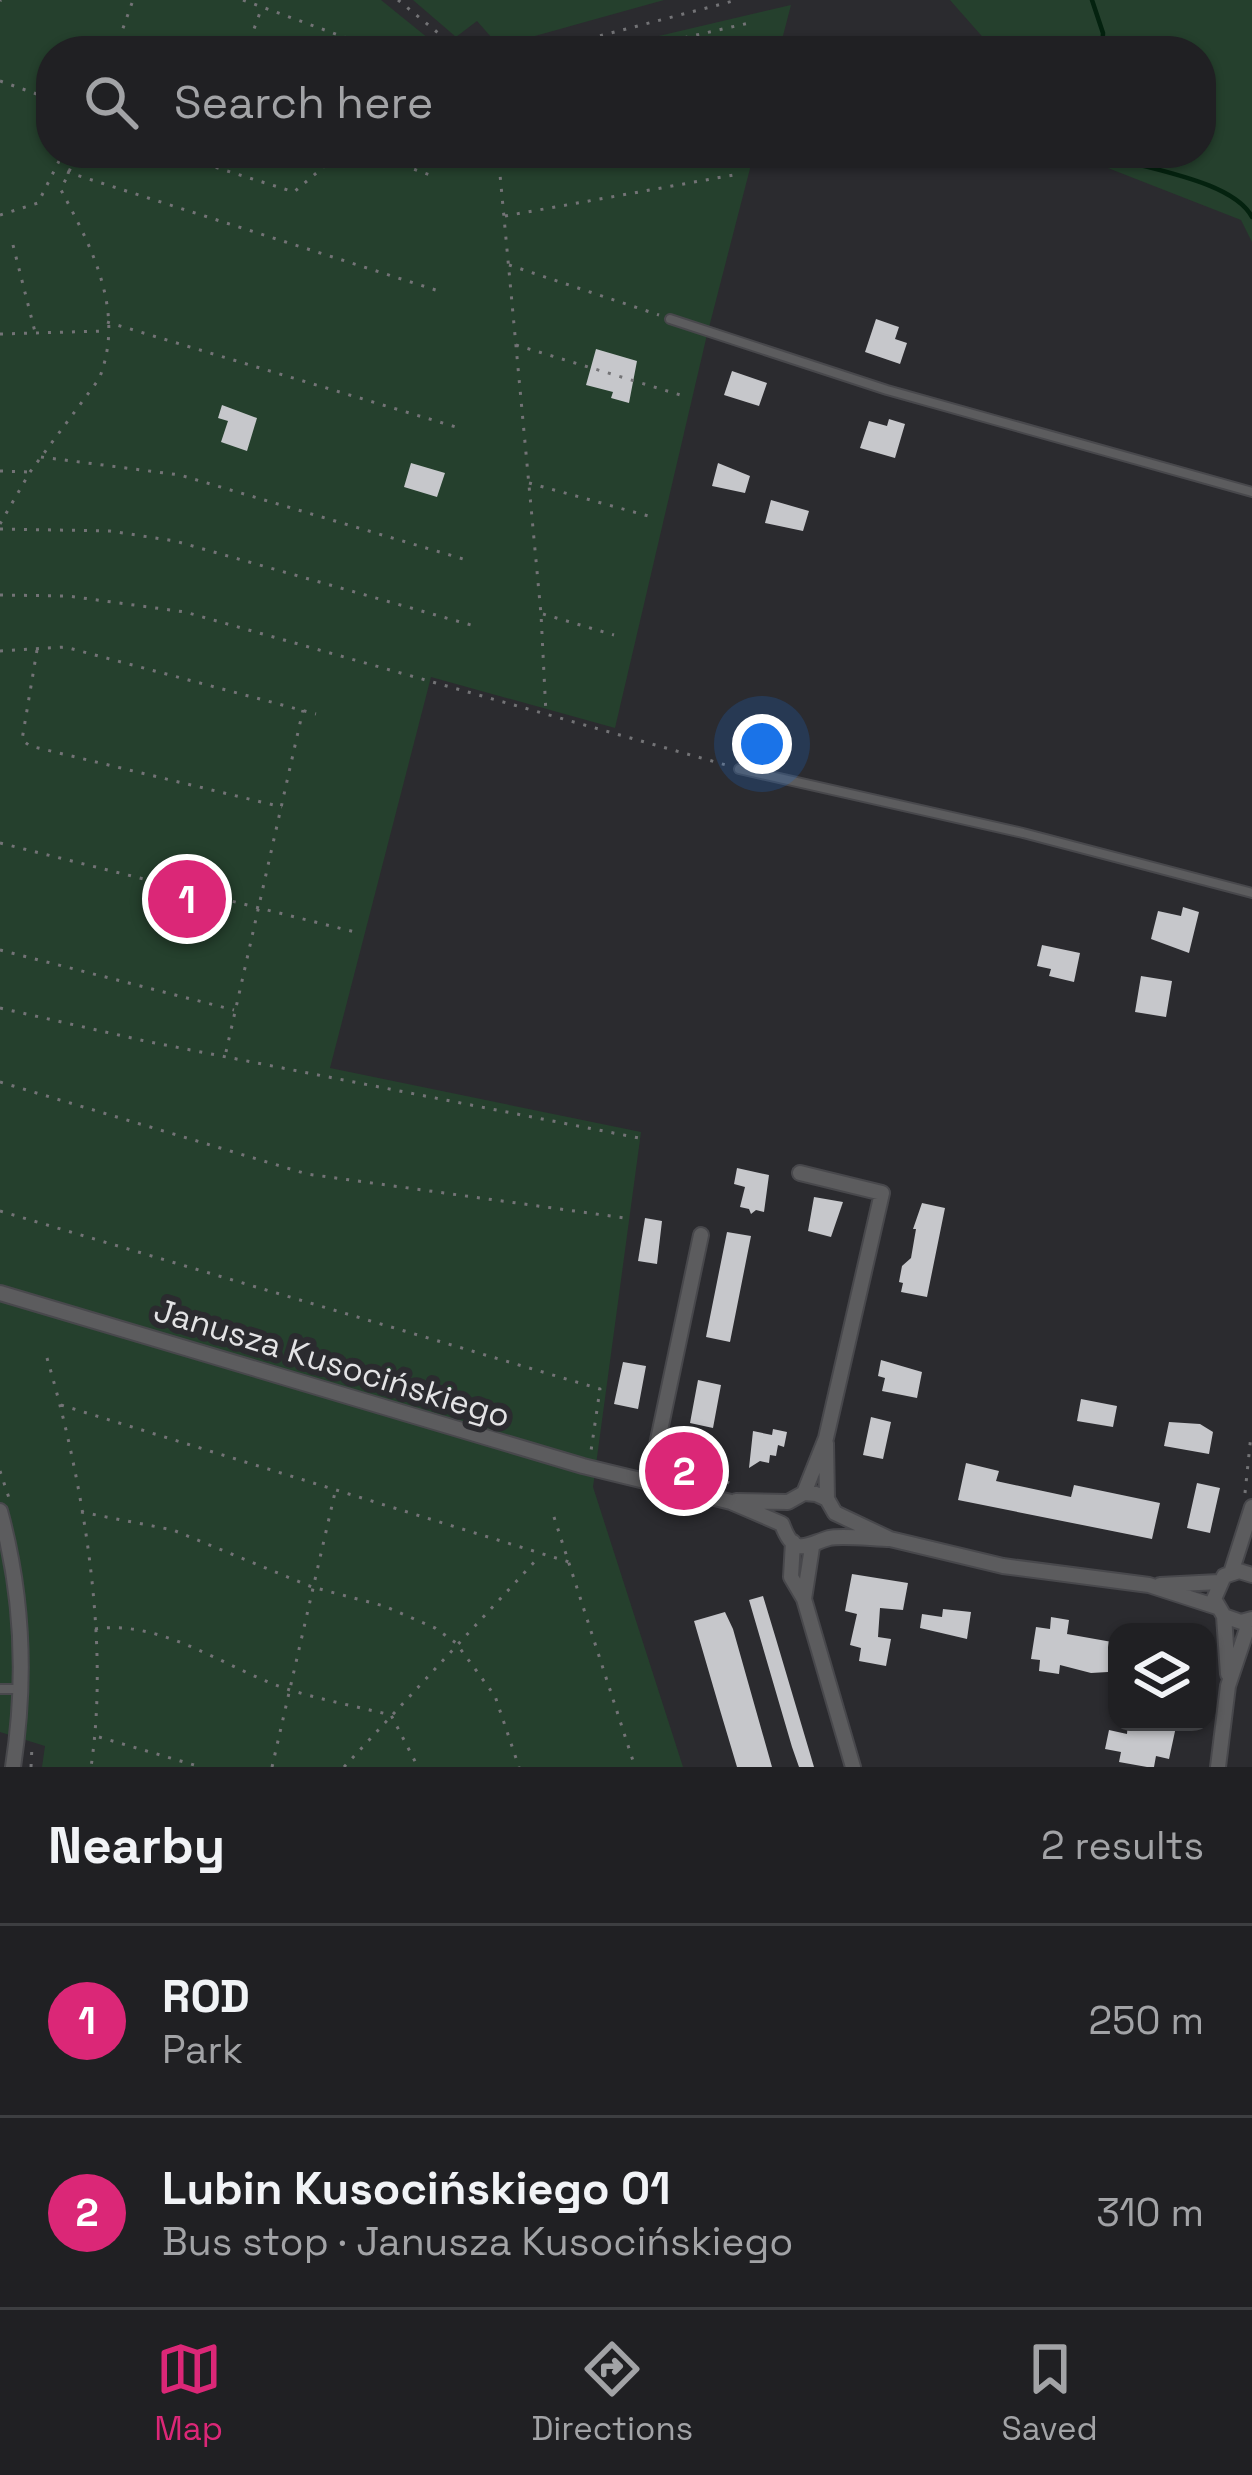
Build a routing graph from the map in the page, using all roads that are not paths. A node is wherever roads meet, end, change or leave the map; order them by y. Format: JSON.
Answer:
{"nodes":[{"id":1,"x":670,"y":319,"type":"road end"},
{"id":2,"x":1252,"y":493,"type":"edge"},
{"id":3,"x":739,"y":769,"type":"road end"},
{"id":4,"x":1252,"y":893,"type":"edge"},
{"id":5,"x":800,"y":1173,"type":"dead end"},
{"id":6,"x":701,"y":1235,"type":"dead end"},
{"id":7,"x":0,"y":1293,"type":"edge"},
{"id":8,"x":826,"y":1438,"type":"junction"},
{"id":9,"x":649,"y":1483,"type":"junction"},
{"id":10,"x":804,"y":1493,"type":"junction"},
{"id":11,"x":731,"y":1502,"type":"junction"},
{"id":12,"x":788,"y":1502,"type":"junction"},
{"id":13,"x":831,"y":1506,"type":"junction"},
{"id":14,"x":0,"y":1511,"type":"edge"},
{"id":15,"x":1250,"y":1519,"type":"edge"},
{"id":16,"x":782,"y":1524,"type":"junction"},
{"id":17,"x":829,"y":1538,"type":"junction"},
{"id":18,"x":890,"y":1539,"type":"junction"},
{"id":19,"x":793,"y":1542,"type":"junction"},
{"id":20,"x":812,"y":1547,"type":"junction"},
{"id":21,"x":1252,"y":1575,"type":"edge"},
{"id":22,"x":1225,"y":1577,"type":"junction"},
{"id":23,"x":1149,"y":1585,"type":"junction"},
{"id":24,"x":804,"y":1599,"type":"junction"},
{"id":25,"x":1220,"y":1612,"type":"junction"},
{"id":26,"x":1251,"y":1619,"type":"edge"},
{"id":27,"x":1228,"y":1685,"type":"junction"},
{"id":28,"x":0,"y":1689,"type":"edge"},
{"id":29,"x":22,"y":1690,"type":"junction"},
{"id":30,"x":8,"y":1742,"type":"edge"},
{"id":31,"x":14,"y":1767,"type":"edge"},
{"id":32,"x":853,"y":1767,"type":"edge"},
{"id":33,"x":1218,"y":1767,"type":"edge"}],
"edges":[{"from":1,"to":2,"type":"lane"},
{"from":3,"to":4,"type":"lane"},
{"from":5,"to":8,"type":"street"},
{"from":6,"to":9,"type":"street"},
{"from":7,"to":9,"type":"street","name":"Janusza Kusocińskiego"},
{"from":8,"to":10,"type":"street"},
{"from":8,"to":13,"type":"street"},
{"from":9,"to":11,"type":"street","name":"Janusza Kusocińskiego"},
{"from":10,"to":12,"type":"street"},
{"from":10,"to":13,"type":"street"},
{"from":11,"to":12,"type":"street"},
{"from":11,"to":16,"type":"street"},
{"from":12,"to":16,"type":"street"},
{"from":13,"to":17,"type":"street"},
{"from":13,"to":18,"type":"street"},
{"from":14,"to":29,"type":"street"},
{"from":15,"to":22,"type":"street"},
{"from":16,"to":19,"type":"street"},
{"from":17,"to":18,"type":"street"},
{"from":17,"to":20,"type":"street"},
{"from":18,"to":23,"type":"street"},
{"from":19,"to":20,"type":"street"},
{"from":19,"to":24,"type":"street"},
{"from":20,"to":24,"type":"street"},
{"from":21,"to":22,"type":"street"},
{"from":22,"to":23,"type":"street"},
{"from":22,"to":25,"type":"street"},
{"from":23,"to":25,"type":"street"},
{"from":24,"to":32,"type":"street"},
{"from":25,"to":26,"type":"street"},
{"from":25,"to":27,"type":"street"},
{"from":26,"to":27,"type":"street"},
{"from":27,"to":33,"type":"street"},
{"from":28,"to":29,"type":"lane"},
{"from":29,"to":30,"type":"street"},
{"from":30,"to":31,"type":"street"}]}
